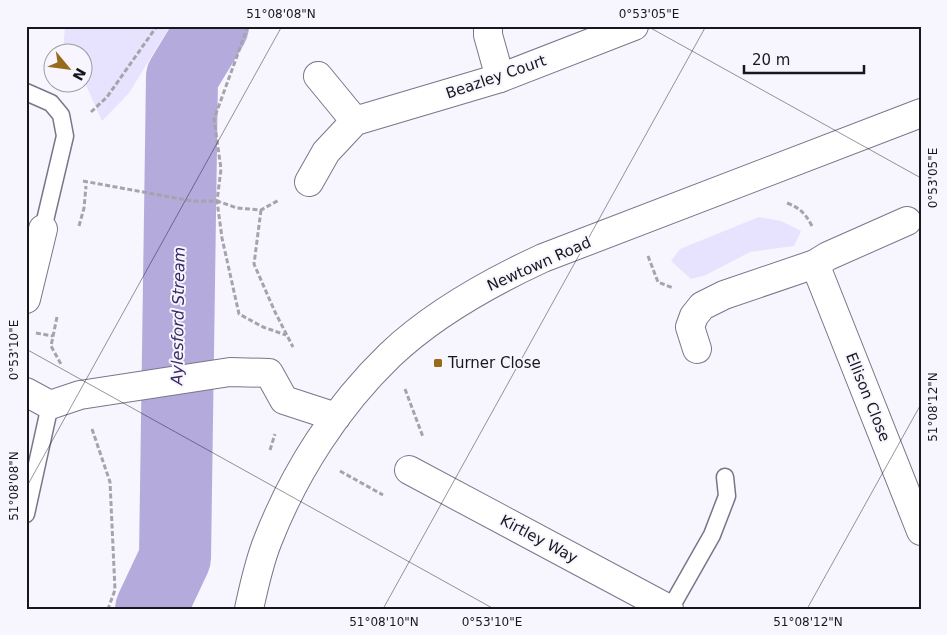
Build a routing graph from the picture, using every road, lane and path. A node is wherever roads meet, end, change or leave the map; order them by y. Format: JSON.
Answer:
{"nodes":[{"id":1,"x":157,"y":26,"type":"edge"},
{"id":2,"x":248,"y":26,"type":"edge"},
{"id":3,"x":488,"y":26,"type":"edge"},
{"id":4,"x":634,"y":26,"type":"edge"},
{"id":5,"x":318,"y":76,"type":"dead end"},
{"id":6,"x":500,"y":78,"type":"junction"},
{"id":7,"x":26,"y":92,"type":"edge"},
{"id":8,"x":921,"y":113,"type":"edge"},
{"id":9,"x":355,"y":122,"type":"junction"},
{"id":10,"x":65,"y":136,"type":"junction"},
{"id":11,"x":770,"y":171,"type":"junction"},
{"id":12,"x":309,"y":182,"type":"dead end"},
{"id":13,"x":217,"y":201,"type":"junction"},
{"id":14,"x":84,"y":208,"type":"dead end"},
{"id":15,"x":907,"y":221,"type":"dead end"},
{"id":16,"x":636,"y":222,"type":"junction"},
{"id":17,"x":43,"y":229,"type":"joint"},
{"id":18,"x":821,"y":260,"type":"junction"},
{"id":19,"x":26,"y":299,"type":"edge"},
{"id":20,"x":710,"y":302,"type":"junction"},
{"id":21,"x":54,"y":328,"type":"dead end"},
{"id":22,"x":697,"y":349,"type":"dead end"},
{"id":23,"x":392,"y":354,"type":"junction"},
{"id":24,"x":82,"y":383,"type":"junction"},
{"id":25,"x":26,"y":392,"type":"edge"},
{"id":26,"x":50,"y":405,"type":"junction"},
{"id":27,"x":336,"y":417,"type":"junction"},
{"id":28,"x":312,"y":454,"type":"junction"},
{"id":29,"x":409,"y":470,"type":"junction"},
{"id":30,"x":725,"y":477,"type":"dead end"},
{"id":31,"x":26,"y":514,"type":"edge"},
{"id":32,"x":921,"y":531,"type":"edge"},
{"id":33,"x":108,"y":609,"type":"edge"},
{"id":34,"x":249,"y":609,"type":"edge"},
{"id":35,"x":669,"y":609,"type":"edge"}],
"edges":[{"from":1,"to":10,"type":"path"},
{"from":2,"to":13,"type":"path"},
{"from":3,"to":6,"type":"street"},
{"from":4,"to":6,"type":"street","name":"Beazley Court"},
{"from":5,"to":9,"type":"street"},
{"from":6,"to":9,"type":"street","name":"Beazley Court"},
{"from":7,"to":10,"type":"lane"},
{"from":8,"to":11,"type":"street","name":"Newtown Road"},
{"from":9,"to":12,"type":"street","name":"Beazley Court"},
{"from":10,"to":17,"type":"lane"},
{"from":11,"to":16,"type":"street","name":"Newtown Road"},
{"from":11,"to":18,"type":"path"},
{"from":13,"to":13,"type":"path"},
{"from":13,"to":14,"type":"path"},
{"from":15,"to":18,"type":"street"},
{"from":16,"to":20,"type":"path"},
{"from":16,"to":23,"type":"street","name":"Newtown Road"},
{"from":17,"to":19,"type":"street"},
{"from":18,"to":20,"type":"street"},
{"from":18,"to":32,"type":"street","name":"Ellison Close"},
{"from":20,"to":22,"type":"street"},
{"from":21,"to":24,"type":"path"},
{"from":23,"to":27,"type":"street","name":"Newtown Road"},
{"from":23,"to":29,"type":"path"},
{"from":24,"to":26,"type":"street"},
{"from":24,"to":27,"type":"street"},
{"from":24,"to":33,"type":"path"},
{"from":25,"to":26,"type":"street"},
{"from":26,"to":31,"type":"lane"},
{"from":27,"to":28,"type":"street","name":"Newtown Road"},
{"from":28,"to":29,"type":"path"},
{"from":28,"to":34,"type":"street","name":"Newtown Road"},
{"from":29,"to":35,"type":"street","name":"Kirtley Way"},
{"from":30,"to":35,"type":"lane"}]}
